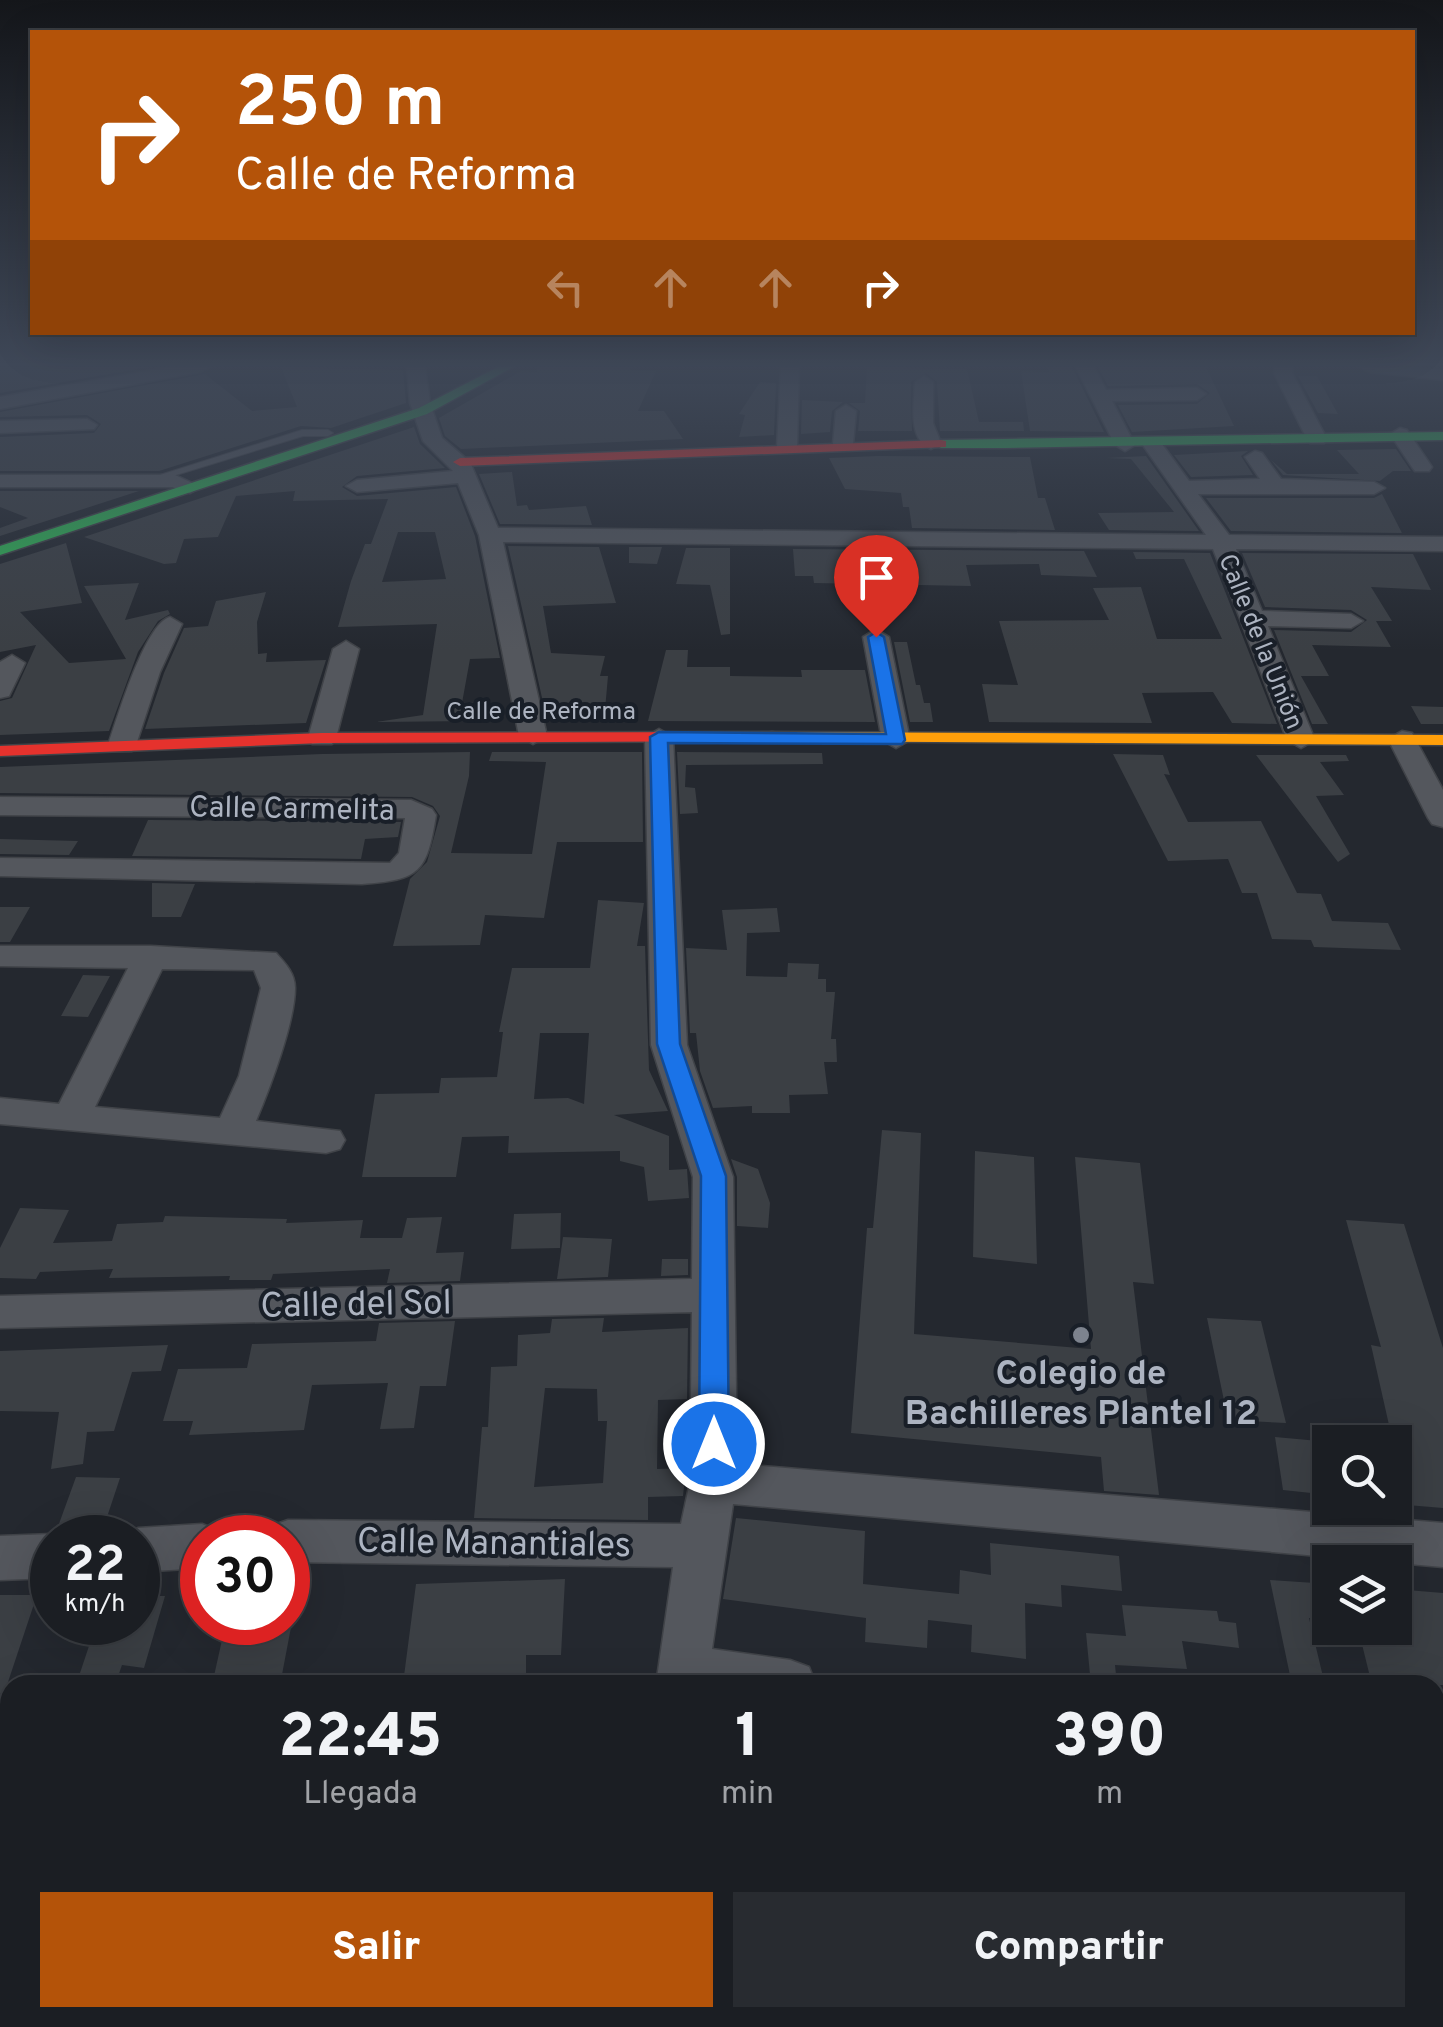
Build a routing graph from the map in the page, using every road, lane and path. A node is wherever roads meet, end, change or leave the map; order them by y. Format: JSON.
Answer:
{"nodes":[{"id":1,"x":209,"y":462,"type":"edge"},
{"id":2,"x":246,"y":462,"type":"edge"},
{"id":3,"x":251,"y":462,"type":"edge"},
{"id":4,"x":454,"y":462,"type":"edge"},
{"id":5,"x":571,"y":462,"type":"edge"},
{"id":6,"x":1165,"y":462,"type":"edge"},
{"id":7,"x":1258,"y":462,"type":"edge"},
{"id":8,"x":1419,"y":462,"type":"edge"},
{"id":9,"x":1422,"y":466,"type":"dead end"},
{"id":10,"x":462,"y":469,"type":"junction"},
{"id":11,"x":0,"y":481,"type":"edge"},
{"id":12,"x":146,"y":481,"type":"junction"},
{"id":13,"x":182,"y":484,"type":"junction"},
{"id":14,"x":357,"y":486,"type":"dead end"},
{"id":15,"x":1275,"y":486,"type":"junction"},
{"id":16,"x":1184,"y":488,"type":"junction"},
{"id":17,"x":1374,"y":488,"type":"dead end"},
{"id":18,"x":490,"y":535,"type":"junction"},
{"id":19,"x":0,"y":540,"type":"edge"},
{"id":20,"x":1222,"y":542,"type":"junction"},
{"id":21,"x":1443,"y":544,"type":"edge"},
{"id":22,"x":0,"y":552,"type":"edge"},
{"id":23,"x":1255,"y":618,"type":"junction"},
{"id":24,"x":1352,"y":621,"type":"dead end"},
{"id":25,"x":170,"y":624,"type":"dead end"},
{"id":26,"x":876,"y":637,"type":"dead end"},
{"id":27,"x":346,"y":649,"type":"dead end"},
{"id":28,"x":12,"y":664,"type":"dead end"},
{"id":29,"x":0,"y":690,"type":"edge"},
{"id":30,"x":532,"y":736,"type":"junction"},
{"id":31,"x":659,"y":737,"type":"junction"},
{"id":32,"x":322,"y":738,"type":"junction"},
{"id":33,"x":1402,"y":739,"type":"junction"},
{"id":34,"x":896,"y":740,"type":"junction"},
{"id":35,"x":1302,"y":740,"type":"junction"},
{"id":36,"x":1443,"y":740,"type":"edge"},
{"id":37,"x":122,"y":745,"type":"junction"},
{"id":38,"x":0,"y":751,"type":"edge"},
{"id":39,"x":0,"y":806,"type":"edge"},
{"id":40,"x":1443,"y":818,"type":"edge"},
{"id":41,"x":0,"y":867,"type":"edge"},
{"id":42,"x":0,"y":956,"type":"edge"},
{"id":43,"x":151,"y":956,"type":"junction"},
{"id":44,"x":0,"y":1111,"type":"edge"},
{"id":45,"x":73,"y":1114,"type":"junction"},
{"id":46,"x":232,"y":1133,"type":"junction"},
{"id":47,"x":326,"y":1140,"type":"dead end"},
{"id":48,"x":713,"y":1295,"type":"junction"},
{"id":49,"x":0,"y":1312,"type":"edge"},
{"id":50,"x":714,"y":1482,"type":"junction"},
{"id":51,"x":310,"y":1541,"type":"edge"},
{"id":52,"x":1443,"y":1545,"type":"edge"},
{"id":53,"x":700,"y":1546,"type":"junction"},
{"id":54,"x":30,"y":1557,"type":"edge"},
{"id":55,"x":0,"y":1558,"type":"edge"},
{"id":56,"x":684,"y":1675,"type":"edge"}],
"edges":[{"from":1,"to":12,"type":"lane"},
{"from":2,"to":13,"type":"street"},
{"from":3,"to":13,"type":"street"},
{"from":4,"to":10,"type":"street"},
{"from":5,"to":10,"type":"street"},
{"from":6,"to":16,"type":"street","name":"Calle de la Unión"},
{"from":7,"to":15,"type":"street"},
{"from":8,"to":9,"type":"street"},
{"from":10,"to":14,"type":"street"},
{"from":10,"to":18,"type":"street"},
{"from":11,"to":12,"type":"street"},
{"from":12,"to":13,"type":"street"},
{"from":13,"to":19,"type":"street"},
{"from":13,"to":22,"type":"street"},
{"from":15,"to":16,"type":"street"},
{"from":15,"to":17,"type":"street"},
{"from":16,"to":20,"type":"street","name":"Calle de la Unión"},
{"from":18,"to":20,"type":"street"},
{"from":18,"to":30,"type":"street"},
{"from":20,"to":21,"type":"street"},
{"from":20,"to":23,"type":"street","name":"Calle de la Unión"},
{"from":23,"to":24,"type":"street"},
{"from":23,"to":35,"type":"street","name":"Calle de la Unión"},
{"from":25,"to":37,"type":"street"},
{"from":26,"to":34,"type":"street"},
{"from":27,"to":32,"type":"street"},
{"from":28,"to":29,"type":"street"},
{"from":30,"to":31,"type":"street","name":"Calle de Reforma"},
{"from":30,"to":32,"type":"street","name":"Calle de Reforma"},
{"from":31,"to":34,"type":"street","name":"Calle de Reforma"},
{"from":31,"to":48,"type":"street"},
{"from":32,"to":37,"type":"street","name":"Calle de Reforma"},
{"from":33,"to":35,"type":"street","name":"Calle de Reforma"},
{"from":33,"to":36,"type":"street","name":"Calle de Reforma"},
{"from":33,"to":40,"type":"street"},
{"from":34,"to":35,"type":"street","name":"Calle de Reforma"},
{"from":37,"to":38,"type":"street","name":"Calle de Reforma"},
{"from":39,"to":41,"type":"street","name":"Calle Carmelita"},
{"from":42,"to":43,"type":"street"},
{"from":43,"to":45,"type":"street"},
{"from":43,"to":46,"type":"street"},
{"from":44,"to":45,"type":"street"},
{"from":45,"to":46,"type":"street"},
{"from":46,"to":47,"type":"street"},
{"from":48,"to":49,"type":"street","name":"Calle del Sol"},
{"from":48,"to":50,"type":"street"},
{"from":50,"to":52,"type":"street"},
{"from":50,"to":53,"type":"street"},
{"from":51,"to":53,"type":"street","name":"Calle Manantiales"},
{"from":53,"to":56,"type":"street"},
{"from":54,"to":55,"type":"street"}]}
